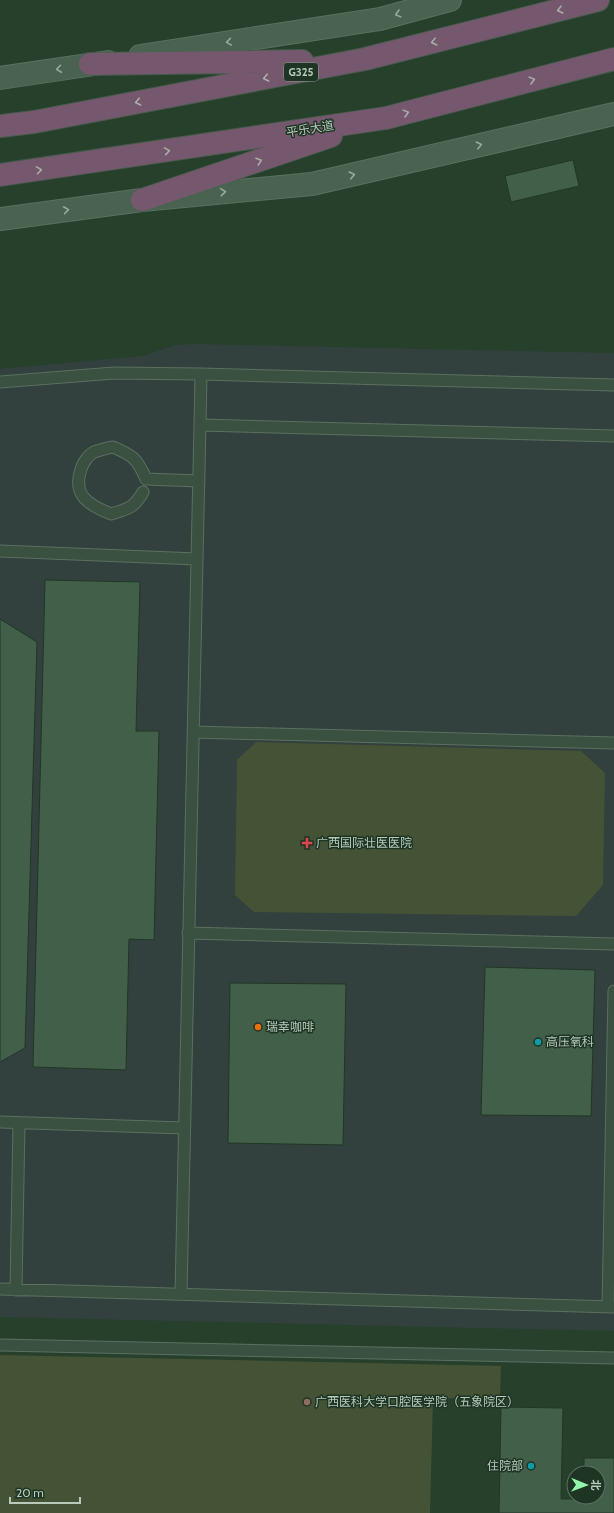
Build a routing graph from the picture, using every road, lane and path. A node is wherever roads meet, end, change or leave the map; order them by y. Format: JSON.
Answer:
{"nodes":[{"id":1,"x":450,"y":0,"type":"edge"},
{"id":2,"x":598,"y":0,"type":"edge"},
{"id":3,"x":614,"y":59,"type":"edge"},
{"id":4,"x":365,"y":60,"type":"junction"},
{"id":5,"x":90,"y":64,"type":"junction"},
{"id":6,"x":0,"y":78,"type":"edge"},
{"id":7,"x":614,"y":114,"type":"edge"},
{"id":8,"x":386,"y":118,"type":"junction"},
{"id":9,"x":0,"y":126,"type":"edge"},
{"id":10,"x":0,"y":175,"type":"edge"},
{"id":11,"x":142,"y":200,"type":"junction"},
{"id":12,"x":0,"y":219,"type":"edge"},
{"id":13,"x":201,"y":374,"type":"junction"},
{"id":14,"x":0,"y":382,"type":"edge"},
{"id":15,"x":614,"y":385,"type":"edge"},
{"id":16,"x":200,"y":425,"type":"junction"},
{"id":17,"x":614,"y":436,"type":"edge"},
{"id":18,"x":199,"y":481,"type":"junction"},
{"id":19,"x":143,"y":492,"type":"dead end"},
{"id":20,"x":0,"y":551,"type":"edge"},
{"id":21,"x":197,"y":559,"type":"junction"},
{"id":22,"x":193,"y":732,"type":"junction"},
{"id":23,"x":614,"y":743,"type":"edge"},
{"id":24,"x":188,"y":933,"type":"junction"},
{"id":25,"x":614,"y":944,"type":"edge"},
{"id":26,"x":614,"y":991,"type":"edge"},
{"id":27,"x":0,"y":1122,"type":"edge"},
{"id":28,"x":19,"y":1123,"type":"junction"},
{"id":29,"x":184,"y":1128,"type":"junction"},
{"id":30,"x":0,"y":1289,"type":"edge"},
{"id":31,"x":16,"y":1290,"type":"junction"},
{"id":32,"x":181,"y":1294,"type":"junction"},
{"id":33,"x":611,"y":1307,"type":"edge"},
{"id":34,"x":0,"y":1345,"type":"edge"},
{"id":35,"x":614,"y":1358,"type":"edge"}],
"edges":[{"from":1,"to":5,"type":"main road","one_way":true},
{"from":2,"to":4,"type":"highway","number":"G325","one_way":true},
{"from":8,"to":3,"type":"highway","name":"平乐大道","one_way":true},
{"from":4,"to":5,"type":"highway"},
{"from":4,"to":9,"type":"highway","number":"G325","one_way":true},
{"from":5,"to":6,"type":"main road","one_way":true},
{"from":11,"to":7,"type":"main road","one_way":true},
{"from":10,"to":8,"type":"highway","name":"平乐大道","one_way":true},
{"from":11,"to":8,"type":"highway","one_way":true},
{"from":12,"to":11,"type":"main road","one_way":true},
{"from":13,"to":14,"type":"lane"},
{"from":13,"to":15,"type":"lane"},
{"from":13,"to":16,"type":"lane"},
{"from":16,"to":17,"type":"lane"},
{"from":16,"to":18,"type":"lane"},
{"from":18,"to":19,"type":"lane"},
{"from":18,"to":21,"type":"lane"},
{"from":20,"to":21,"type":"lane"},
{"from":21,"to":22,"type":"lane"},
{"from":22,"to":23,"type":"lane"},
{"from":22,"to":24,"type":"lane"},
{"from":24,"to":25,"type":"lane"},
{"from":24,"to":29,"type":"lane"},
{"from":26,"to":33,"type":"lane"},
{"from":27,"to":28,"type":"lane"},
{"from":28,"to":29,"type":"lane"},
{"from":28,"to":31,"type":"lane"},
{"from":29,"to":32,"type":"lane"},
{"from":30,"to":31,"type":"lane"},
{"from":31,"to":32,"type":"lane"},
{"from":32,"to":33,"type":"lane"},
{"from":34,"to":35,"type":"lane"}]}
